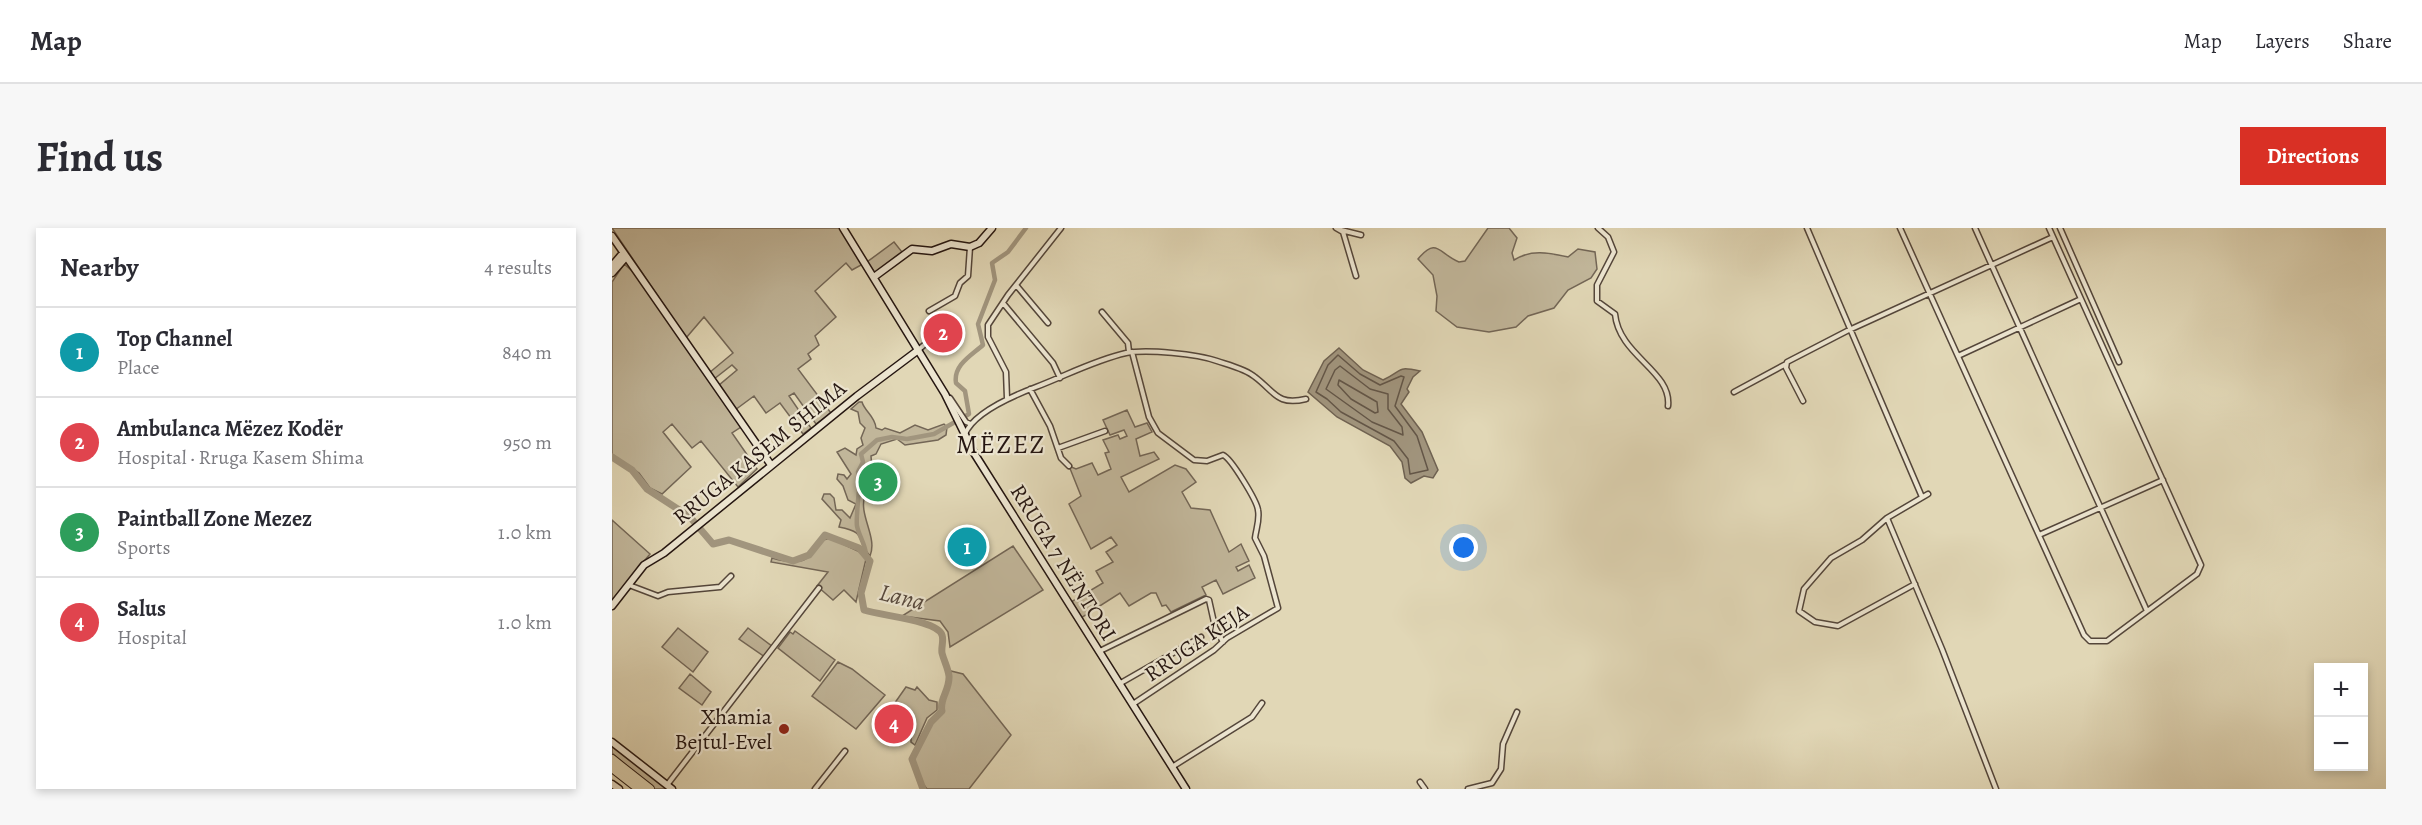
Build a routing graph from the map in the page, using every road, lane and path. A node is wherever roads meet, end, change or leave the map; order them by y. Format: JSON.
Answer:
{"nodes":[{"id":1,"x":843,"y":228,"type":"edge"},
{"id":2,"x":992,"y":228,"type":"edge"},
{"id":3,"x":1061,"y":228,"type":"edge"},
{"id":4,"x":1598,"y":228,"type":"edge"},
{"id":5,"x":1807,"y":228,"type":"edge"},
{"id":6,"x":1900,"y":228,"type":"edge"},
{"id":7,"x":1976,"y":228,"type":"edge"},
{"id":8,"x":2049,"y":228,"type":"edge"},
{"id":9,"x":2060,"y":228,"type":"edge"},
{"id":10,"x":1338,"y":229,"type":"edge"},
{"id":11,"x":612,"y":236,"type":"edge"},
{"id":12,"x":1361,"y":236,"type":"dead end"},
{"id":13,"x":2053,"y":237,"type":"junction"},
{"id":14,"x":970,"y":247,"type":"junction"},
{"id":15,"x":624,"y":255,"type":"junction"},
{"id":16,"x":1992,"y":265,"type":"junction"},
{"id":17,"x":612,"y":266,"type":"edge"},
{"id":18,"x":612,"y":273,"type":"edge"},
{"id":19,"x":1356,"y":276,"type":"dead end"},
{"id":20,"x":874,"y":277,"type":"junction"},
{"id":21,"x":1016,"y":285,"type":"junction"},
{"id":22,"x":1930,"y":294,"type":"junction"},
{"id":23,"x":2081,"y":299,"type":"junction"},
{"id":24,"x":1003,"y":303,"type":"junction"},
{"id":25,"x":929,"y":311,"type":"dead end"},
{"id":26,"x":1102,"y":312,"type":"dead end"},
{"id":27,"x":1048,"y":323,"type":"dead end"},
{"id":28,"x":2020,"y":327,"type":"junction"},
{"id":29,"x":1851,"y":330,"type":"junction"},
{"id":30,"x":937,"y":334,"type":"dead end"},
{"id":31,"x":917,"y":351,"type":"junction"},
{"id":32,"x":1131,"y":352,"type":"junction"},
{"id":33,"x":1958,"y":356,"type":"junction"},
{"id":34,"x":2119,"y":362,"type":"dead end"},
{"id":35,"x":1786,"y":364,"type":"junction"},
{"id":36,"x":1060,"y":378,"type":"junction"},
{"id":37,"x":1030,"y":389,"type":"junction"},
{"id":38,"x":1734,"y":392,"type":"dead end"},
{"id":39,"x":1007,"y":398,"type":"junction"},
{"id":40,"x":1306,"y":399,"type":"dead end"},
{"id":41,"x":1803,"y":400,"type":"dead end"},
{"id":42,"x":1668,"y":406,"type":"dead end"},
{"id":43,"x":961,"y":420,"type":"junction"},
{"id":44,"x":972,"y":424,"type":"junction"},
{"id":45,"x":1105,"y":431,"type":"dead end"},
{"id":46,"x":965,"y":435,"type":"junction"},
{"id":47,"x":1058,"y":448,"type":"junction"},
{"id":48,"x":771,"y":465,"type":"junction"},
{"id":49,"x":1069,"y":466,"type":"dead end"},
{"id":50,"x":2163,"y":480,"type":"junction"},
{"id":51,"x":1928,"y":494,"type":"dead end"},
{"id":52,"x":1922,"y":497,"type":"junction"},
{"id":53,"x":2101,"y":508,"type":"junction"},
{"id":54,"x":1887,"y":518,"type":"junction"},
{"id":55,"x":2039,"y":535,"type":"junction"},
{"id":56,"x":731,"y":576,"type":"dead end"},
{"id":57,"x":1915,"y":584,"type":"junction"},
{"id":58,"x":628,"y":585,"type":"junction"},
{"id":59,"x":819,"y":588,"type":"dead end"},
{"id":60,"x":612,"y":606,"type":"edge"},
{"id":61,"x":2147,"y":611,"type":"junction"},
{"id":62,"x":1201,"y":637,"type":"dead end"},
{"id":63,"x":1223,"y":642,"type":"junction"},
{"id":64,"x":1099,"y":652,"type":"junction"},
{"id":65,"x":1119,"y":684,"type":"junction"},
{"id":66,"x":1262,"y":702,"type":"dead end"},
{"id":67,"x":1133,"y":705,"type":"junction"},
{"id":68,"x":1517,"y":712,"type":"dead end"},
{"id":69,"x":612,"y":742,"type":"edge"},
{"id":70,"x":845,"y":751,"type":"dead end"},
{"id":71,"x":612,"y":759,"type":"edge"},
{"id":72,"x":1172,"y":767,"type":"junction"},
{"id":73,"x":612,"y":768,"type":"edge"},
{"id":74,"x":1420,"y":782,"type":"dead end"},
{"id":75,"x":612,"y":784,"type":"edge"},
{"id":76,"x":670,"y":787,"type":"edge"},
{"id":77,"x":619,"y":789,"type":"edge"},
{"id":78,"x":639,"y":789,"type":"edge"},
{"id":79,"x":650,"y":789,"type":"edge"},
{"id":80,"x":815,"y":789,"type":"edge"},
{"id":81,"x":1186,"y":789,"type":"edge"},
{"id":82,"x":1425,"y":789,"type":"edge"},
{"id":83,"x":1468,"y":789,"type":"edge"},
{"id":84,"x":1996,"y":789,"type":"edge"}],
"edges":[{"from":1,"to":20,"type":"main road","name":"RRUGA 7 NËNTORI"},
{"from":2,"to":14,"type":"main road"},
{"from":3,"to":21,"type":"street"},
{"from":4,"to":42,"type":"street"},
{"from":5,"to":29,"type":"street"},
{"from":6,"to":22,"type":"street"},
{"from":7,"to":16,"type":"street"},
{"from":8,"to":13,"type":"street"},
{"from":9,"to":34,"type":"street"},
{"from":10,"to":12,"type":"street"},
{"from":10,"to":19,"type":"street"},
{"from":11,"to":15,"type":"main road"},
{"from":13,"to":16,"type":"street"},
{"from":13,"to":23,"type":"street"},
{"from":14,"to":20,"type":"main road"},
{"from":14,"to":25,"type":"street"},
{"from":15,"to":17,"type":"main road"},
{"from":15,"to":18,"type":"main road"},
{"from":15,"to":48,"type":"main road"},
{"from":16,"to":22,"type":"street"},
{"from":16,"to":28,"type":"street"},
{"from":20,"to":31,"type":"main road","name":"RRUGA 7 NËNTORI"},
{"from":21,"to":24,"type":"street"},
{"from":21,"to":27,"type":"street"},
{"from":22,"to":29,"type":"street"},
{"from":22,"to":33,"type":"street"},
{"from":23,"to":28,"type":"street"},
{"from":23,"to":50,"type":"street"},
{"from":24,"to":36,"type":"street"},
{"from":24,"to":39,"type":"street"},
{"from":26,"to":32,"type":"street"},
{"from":28,"to":33,"type":"street"},
{"from":28,"to":53,"type":"street"},
{"from":29,"to":35,"type":"street"},
{"from":29,"to":52,"type":"street"},
{"from":30,"to":31,"type":"street","name":"RRUGA KASEM SHIMA"},
{"from":31,"to":43,"type":"main road","name":"RRUGA 7 NËNTORI"},
{"from":31,"to":48,"type":"main road","name":"RRUGA KASEM SHIMA"},
{"from":32,"to":36,"type":"street"},
{"from":32,"to":40,"type":"street"},
{"from":32,"to":63,"type":"street","name":"RRUGA KEJA"},
{"from":33,"to":55,"type":"street"},
{"from":35,"to":38,"type":"street"},
{"from":35,"to":41,"type":"street"},
{"from":36,"to":37,"type":"street"},
{"from":37,"to":39,"type":"street"},
{"from":37,"to":47,"type":"street"},
{"from":39,"to":44,"type":"street"},
{"from":43,"to":44,"type":"street"},
{"from":43,"to":46,"type":"main road","name":"RRUGA 7 NËNTORI"},
{"from":44,"to":46,"type":"street"},
{"from":45,"to":47,"type":"street"},
{"from":46,"to":64,"type":"main road","name":"RRUGA 7 NËNTORI"},
{"from":47,"to":49,"type":"street"},
{"from":48,"to":58,"type":"main road","name":"RRUGA KASEM SHIMA"},
{"from":50,"to":53,"type":"street"},
{"from":50,"to":61,"type":"street"},
{"from":51,"to":52,"type":"street"},
{"from":52,"to":54,"type":"street"},
{"from":53,"to":55,"type":"street"},
{"from":53,"to":61,"type":"street"},
{"from":54,"to":57,"type":"street"},
{"from":54,"to":57,"type":"street"},
{"from":55,"to":61,"type":"street"},
{"from":56,"to":58,"type":"street"},
{"from":57,"to":84,"type":"street"},
{"from":58,"to":60,"type":"main road","name":"RRUGA KASEM SHIMA"},
{"from":59,"to":76,"type":"street"},
{"from":62,"to":65,"type":"street"},
{"from":63,"to":64,"type":"street"},
{"from":63,"to":67,"type":"street","name":"RRUGA KEJA"},
{"from":64,"to":65,"type":"main road","name":"RRUGA 7 NËNTORI"},
{"from":65,"to":67,"type":"main road","name":"RRUGA 7 NËNTORI"},
{"from":66,"to":72,"type":"street"},
{"from":67,"to":72,"type":"main road","name":"RRUGA 7 NËNTORI"},
{"from":68,"to":83,"type":"street"},
{"from":69,"to":76,"type":"main road"},
{"from":70,"to":80,"type":"street"},
{"from":71,"to":79,"type":"highway"},
{"from":72,"to":81,"type":"main road","name":"RRUGA 7 NËNTORI"},
{"from":73,"to":78,"type":"highway"},
{"from":74,"to":82,"type":"street"},
{"from":75,"to":77,"type":"main road"}]}
